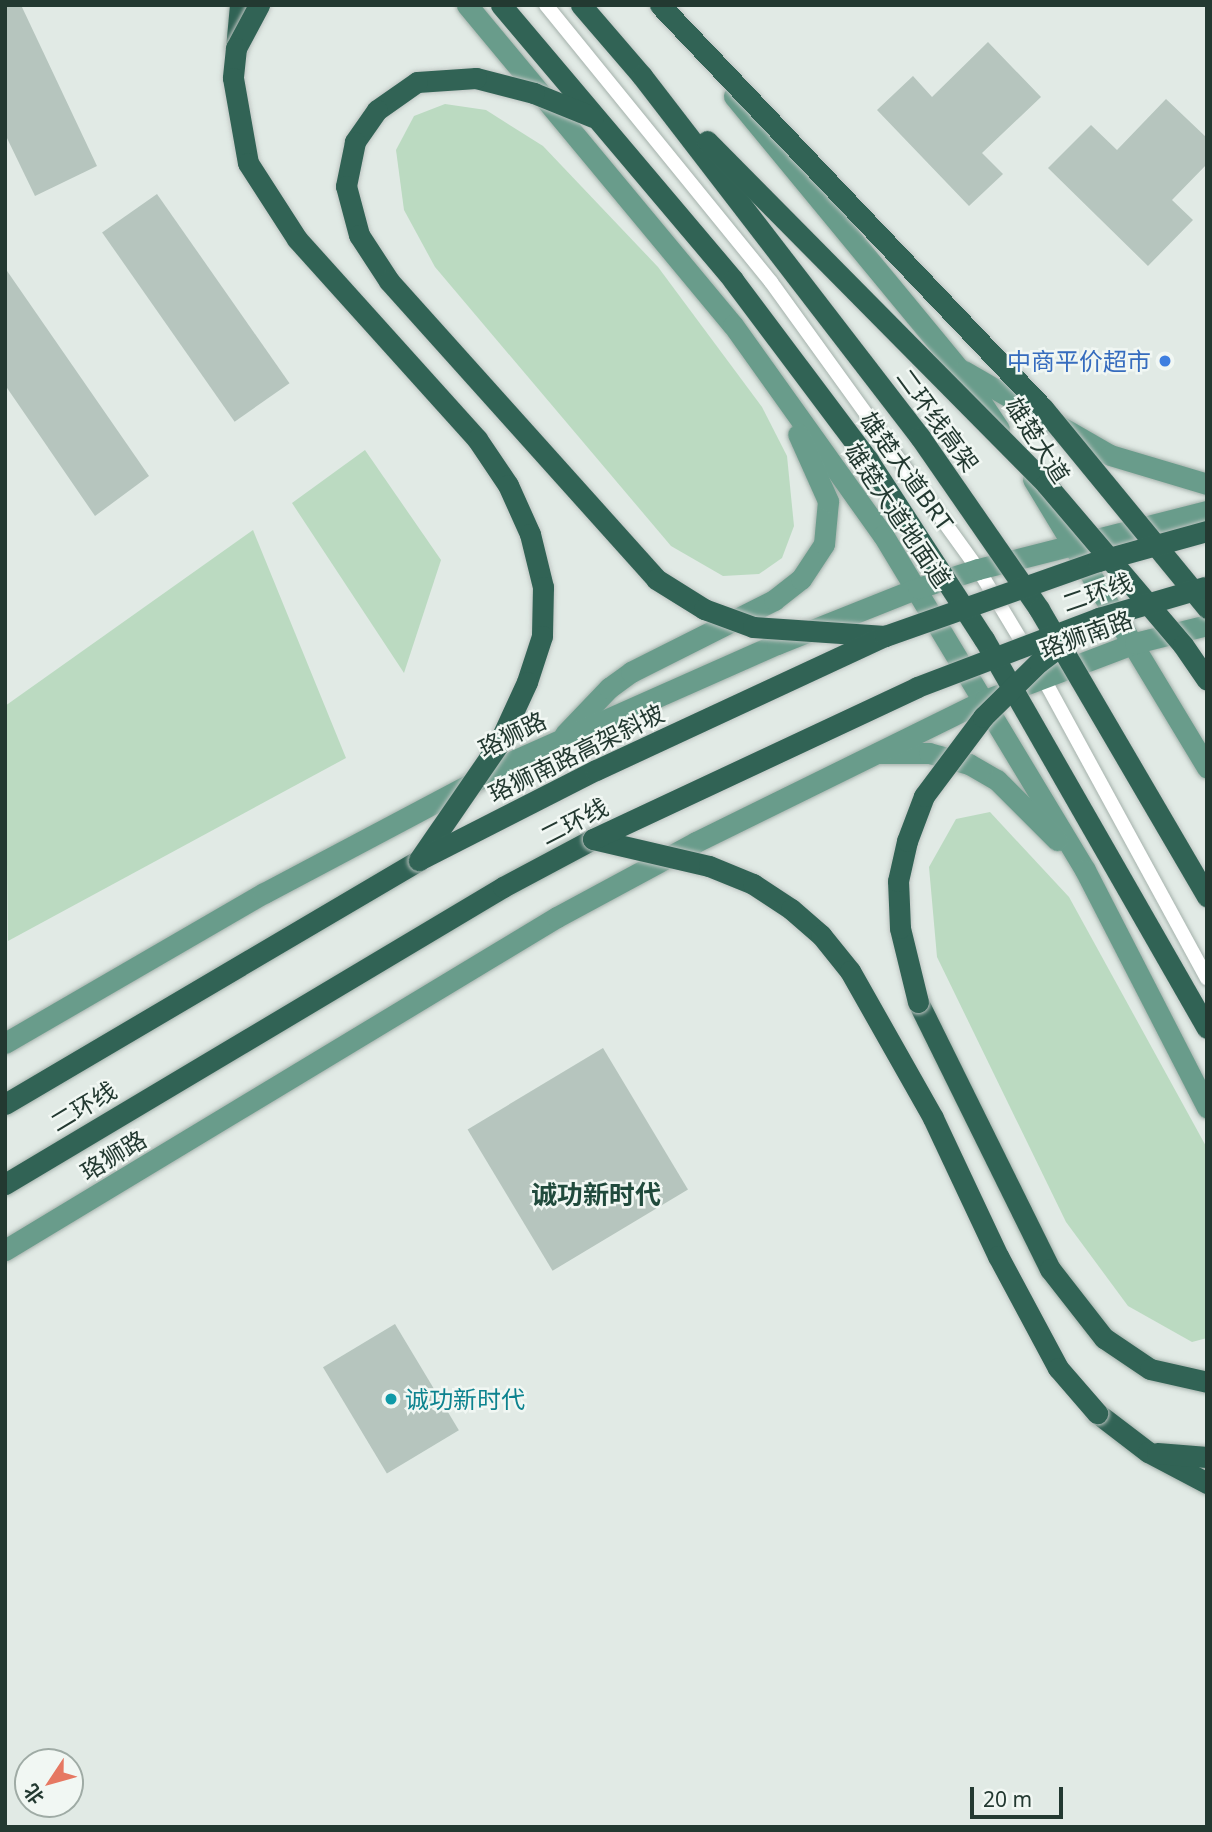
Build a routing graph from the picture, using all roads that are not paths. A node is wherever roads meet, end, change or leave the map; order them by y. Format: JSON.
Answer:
{"nodes":[{"id":1,"x":240,"y":5,"type":"edge"},
{"id":2,"x":259,"y":5,"type":"edge"},
{"id":3,"x":467,"y":5,"type":"edge"},
{"id":4,"x":501,"y":5,"type":"edge"},
{"id":5,"x":546,"y":5,"type":"edge"},
{"id":6,"x":581,"y":5,"type":"edge"},
{"id":7,"x":660,"y":5,"type":"edge"},
{"id":8,"x":236,"y":48,"type":"junction"},
{"id":9,"x":642,"y":76,"type":"junction"},
{"id":10,"x":594,"y":117,"type":"junction"},
{"id":11,"x":754,"y":355,"type":"junction"},
{"id":12,"x":959,"y":369,"type":"junction"},
{"id":13,"x":1207,"y":484,"type":"edge"},
{"id":14,"x":1207,"y":511,"type":"edge"},
{"id":15,"x":1207,"y":531,"type":"edge"},
{"id":16,"x":1073,"y":541,"type":"junction"},
{"id":17,"x":978,"y":569,"type":"junction"},
{"id":18,"x":1207,"y":587,"type":"edge"},
{"id":19,"x":918,"y":588,"type":"junction"},
{"id":20,"x":1207,"y":608,"type":"edge"},
{"id":21,"x":1099,"y":618,"type":"junction"},
{"id":22,"x":1207,"y":625,"type":"edge"},
{"id":23,"x":885,"y":636,"type":"junction"},
{"id":24,"x":1135,"y":643,"type":"junction"},
{"id":25,"x":1044,"y":677,"type":"junction"},
{"id":26,"x":1207,"y":680,"type":"edge"},
{"id":27,"x":985,"y":701,"type":"junction"},
{"id":28,"x":559,"y":741,"type":"junction"},
{"id":29,"x":869,"y":754,"type":"junction"},
{"id":30,"x":1207,"y":768,"type":"edge"},
{"id":31,"x":593,"y":839,"type":"junction"},
{"id":32,"x":419,"y":860,"type":"junction"},
{"id":33,"x":1085,"y":870,"type":"junction"},
{"id":34,"x":1207,"y":897,"type":"edge"},
{"id":35,"x":1207,"y":978,"type":"edge"},
{"id":36,"x":1207,"y":1028,"type":"edge"},
{"id":37,"x":5,"y":1043,"type":"edge"},
{"id":38,"x":5,"y":1104,"type":"edge"},
{"id":39,"x":1207,"y":1107,"type":"edge"},
{"id":40,"x":5,"y":1184,"type":"edge"},
{"id":41,"x":5,"y":1250,"type":"edge"},
{"id":42,"x":1207,"y":1382,"type":"edge"},
{"id":43,"x":1148,"y":1452,"type":"junction"},
{"id":44,"x":1207,"y":1457,"type":"edge"},
{"id":45,"x":1207,"y":1483,"type":"edge"}],
"edges":[{"from":1,"to":8,"type":"highway"},
{"from":2,"to":8,"type":"highway","bridge":true},
{"from":3,"to":11,"type":"main road","name":"雄楚大道地面道"},
{"from":4,"to":10,"type":"highway","bridge":true},
{"from":5,"to":17,"type":"lane","name":"雄楚大道BRT"},
{"from":6,"to":9,"type":"highway","name":"二环线高架","bridge":true},
{"from":7,"to":12,"type":"main road"},
{"from":7,"to":20,"type":"highway","bridge":true},
{"from":8,"to":32,"type":"highway","bridge":true},
{"from":9,"to":26,"type":"highway","bridge":true},
{"from":9,"to":34,"type":"highway","name":"二环线高架","bridge":true},
{"from":10,"to":23,"type":"highway","bridge":true},
{"from":10,"to":36,"type":"highway","bridge":true},
{"from":11,"to":19,"type":"main road","name":"雄楚大道地面道"},
{"from":11,"to":28,"type":"main road"},
{"from":12,"to":13,"type":"main road"},
{"from":12,"to":16,"type":"main road","name":"雄楚大道"},
{"from":14,"to":16,"type":"main road"},
{"from":15,"to":23,"type":"highway","name":"珞狮南路高架斜坡","bridge":true},
{"from":16,"to":17,"type":"main road","name":"珞狮路"},
{"from":16,"to":24,"type":"main road"},
{"from":17,"to":19,"type":"main road","name":"珞狮路"},
{"from":17,"to":25,"type":"lane","name":"雄楚大道BRT"},
{"from":18,"to":21,"type":"highway","name":"二环线","bridge":true},
{"from":19,"to":27,"type":"main road","name":"雄楚大道地面道"},
{"from":19,"to":28,"type":"main road","name":"珞狮路"},
{"from":21,"to":31,"type":"highway","name":"二环线","bridge":true},
{"from":21,"to":42,"type":"highway","bridge":true},
{"from":22,"to":24,"type":"main road","name":"珞狮南路"},
{"from":23,"to":32,"type":"highway","name":"珞狮南路高架斜坡","bridge":true},
{"from":24,"to":25,"type":"main road","name":"珞狮南路"},
{"from":24,"to":30,"type":"main road"},
{"from":25,"to":27,"type":"main road","name":"珞狮南路"},
{"from":25,"to":35,"type":"lane","name":"雄楚大道BRT"},
{"from":27,"to":29,"type":"main road","name":"珞狮路"},
{"from":27,"to":33,"type":"main road","name":"雄楚大道地面道"},
{"from":28,"to":37,"type":"main road","name":"珞狮路"},
{"from":29,"to":33,"type":"main road"},
{"from":29,"to":41,"type":"main road","name":"珞狮路"},
{"from":31,"to":40,"type":"highway","name":"二环线"},
{"from":31,"to":43,"type":"highway","bridge":true},
{"from":32,"to":38,"type":"highway","name":"珞狮南路高架斜坡"},
{"from":33,"to":39,"type":"main road","name":"雄楚大道地面道"},
{"from":43,"to":44,"type":"highway"},
{"from":43,"to":45,"type":"highway"}]}
